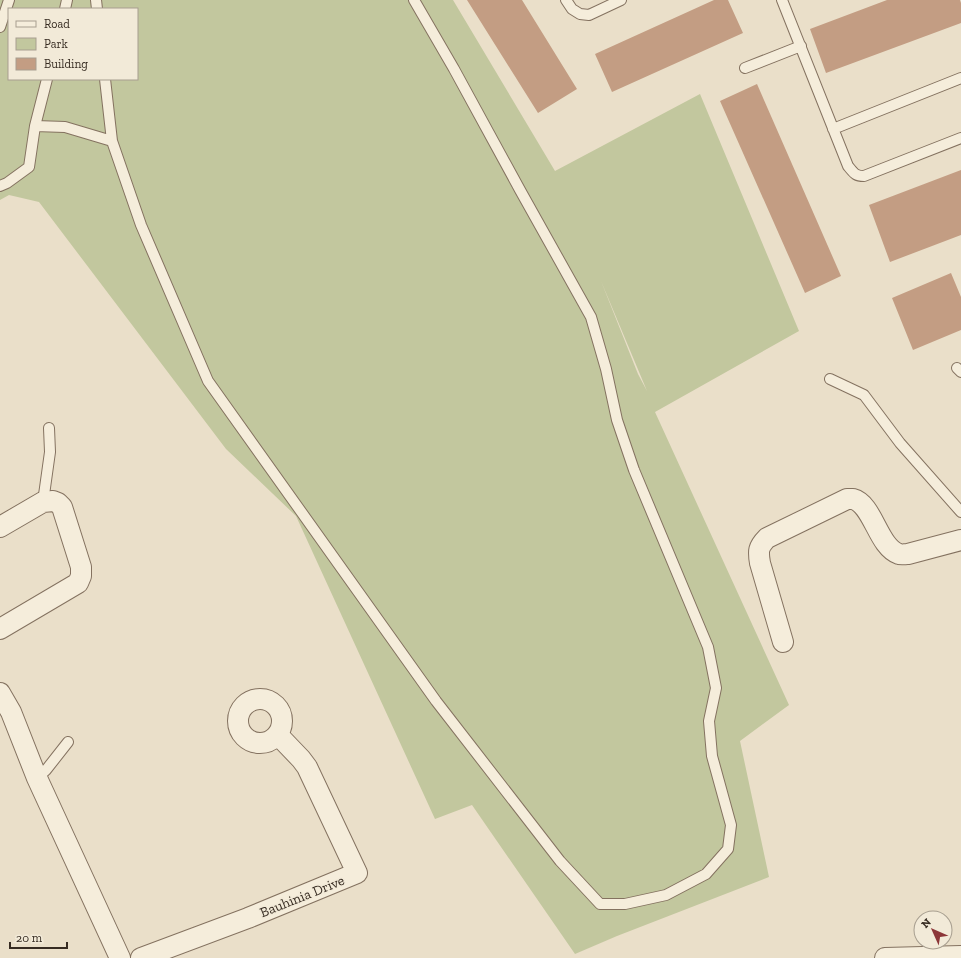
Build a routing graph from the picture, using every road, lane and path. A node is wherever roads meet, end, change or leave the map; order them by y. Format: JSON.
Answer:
{"nodes":[{"id":1,"x":9,"y":0,"type":"edge"},
{"id":2,"x":414,"y":0,"type":"edge"},
{"id":3,"x":566,"y":0,"type":"edge"},
{"id":4,"x":621,"y":0,"type":"edge"},
{"id":5,"x":782,"y":0,"type":"edge"},
{"id":6,"x":0,"y":27,"type":"edge"},
{"id":7,"x":801,"y":46,"type":"junction"},
{"id":8,"x":745,"y":68,"type":"dead end"},
{"id":9,"x":961,"y":78,"type":"edge"},
{"id":10,"x":47,"y":80,"type":"edge"},
{"id":11,"x":105,"y":80,"type":"edge"},
{"id":12,"x":36,"y":126,"type":"junction"},
{"id":13,"x":833,"y":129,"type":"junction"},
{"id":14,"x":961,"y":138,"type":"edge"},
{"id":15,"x":112,"y":141,"type":"junction"},
{"id":16,"x":0,"y":186,"type":"edge"},
{"id":17,"x":830,"y":378,"type":"dead end"},
{"id":18,"x":49,"y":428,"type":"dead end"},
{"id":19,"x":43,"y":502,"type":"junction"},
{"id":20,"x":961,"y":512,"type":"edge"},
{"id":21,"x":0,"y":527,"type":"edge"},
{"id":22,"x":961,"y":540,"type":"edge"},
{"id":23,"x":0,"y":629,"type":"edge"},
{"id":24,"x":783,"y":642,"type":"dead end"},
{"id":25,"x":0,"y":693,"type":"edge"},
{"id":26,"x":278,"y":735,"type":"dead end"},
{"id":27,"x":68,"y":742,"type":"dead end"},
{"id":28,"x":37,"y":778,"type":"junction"},
{"id":29,"x":961,"y":956,"type":"edge"},
{"id":30,"x":120,"y":958,"type":"edge"},
{"id":31,"x":141,"y":958,"type":"edge"},
{"id":32,"x":885,"y":958,"type":"edge"}],
"edges":[{"from":1,"to":6,"type":"lane"},
{"from":2,"to":15,"type":"lane"},
{"from":3,"to":4,"type":"lane"},
{"from":5,"to":7,"type":"lane"},
{"from":7,"to":8,"type":"lane"},
{"from":7,"to":13,"type":"lane"},
{"from":9,"to":13,"type":"lane"},
{"from":10,"to":12,"type":"lane"},
{"from":11,"to":15,"type":"lane"},
{"from":12,"to":15,"type":"lane"},
{"from":12,"to":16,"type":"lane"},
{"from":13,"to":14,"type":"lane"},
{"from":17,"to":20,"type":"lane"},
{"from":18,"to":19,"type":"lane"},
{"from":19,"to":21,"type":"street"},
{"from":19,"to":23,"type":"street"},
{"from":22,"to":24,"type":"street"},
{"from":25,"to":28,"type":"street"},
{"from":26,"to":31,"type":"street","name":"Bauhinia Drive"},
{"from":27,"to":28,"type":"lane"},
{"from":28,"to":30,"type":"street"},
{"from":29,"to":32,"type":"street"}]}
